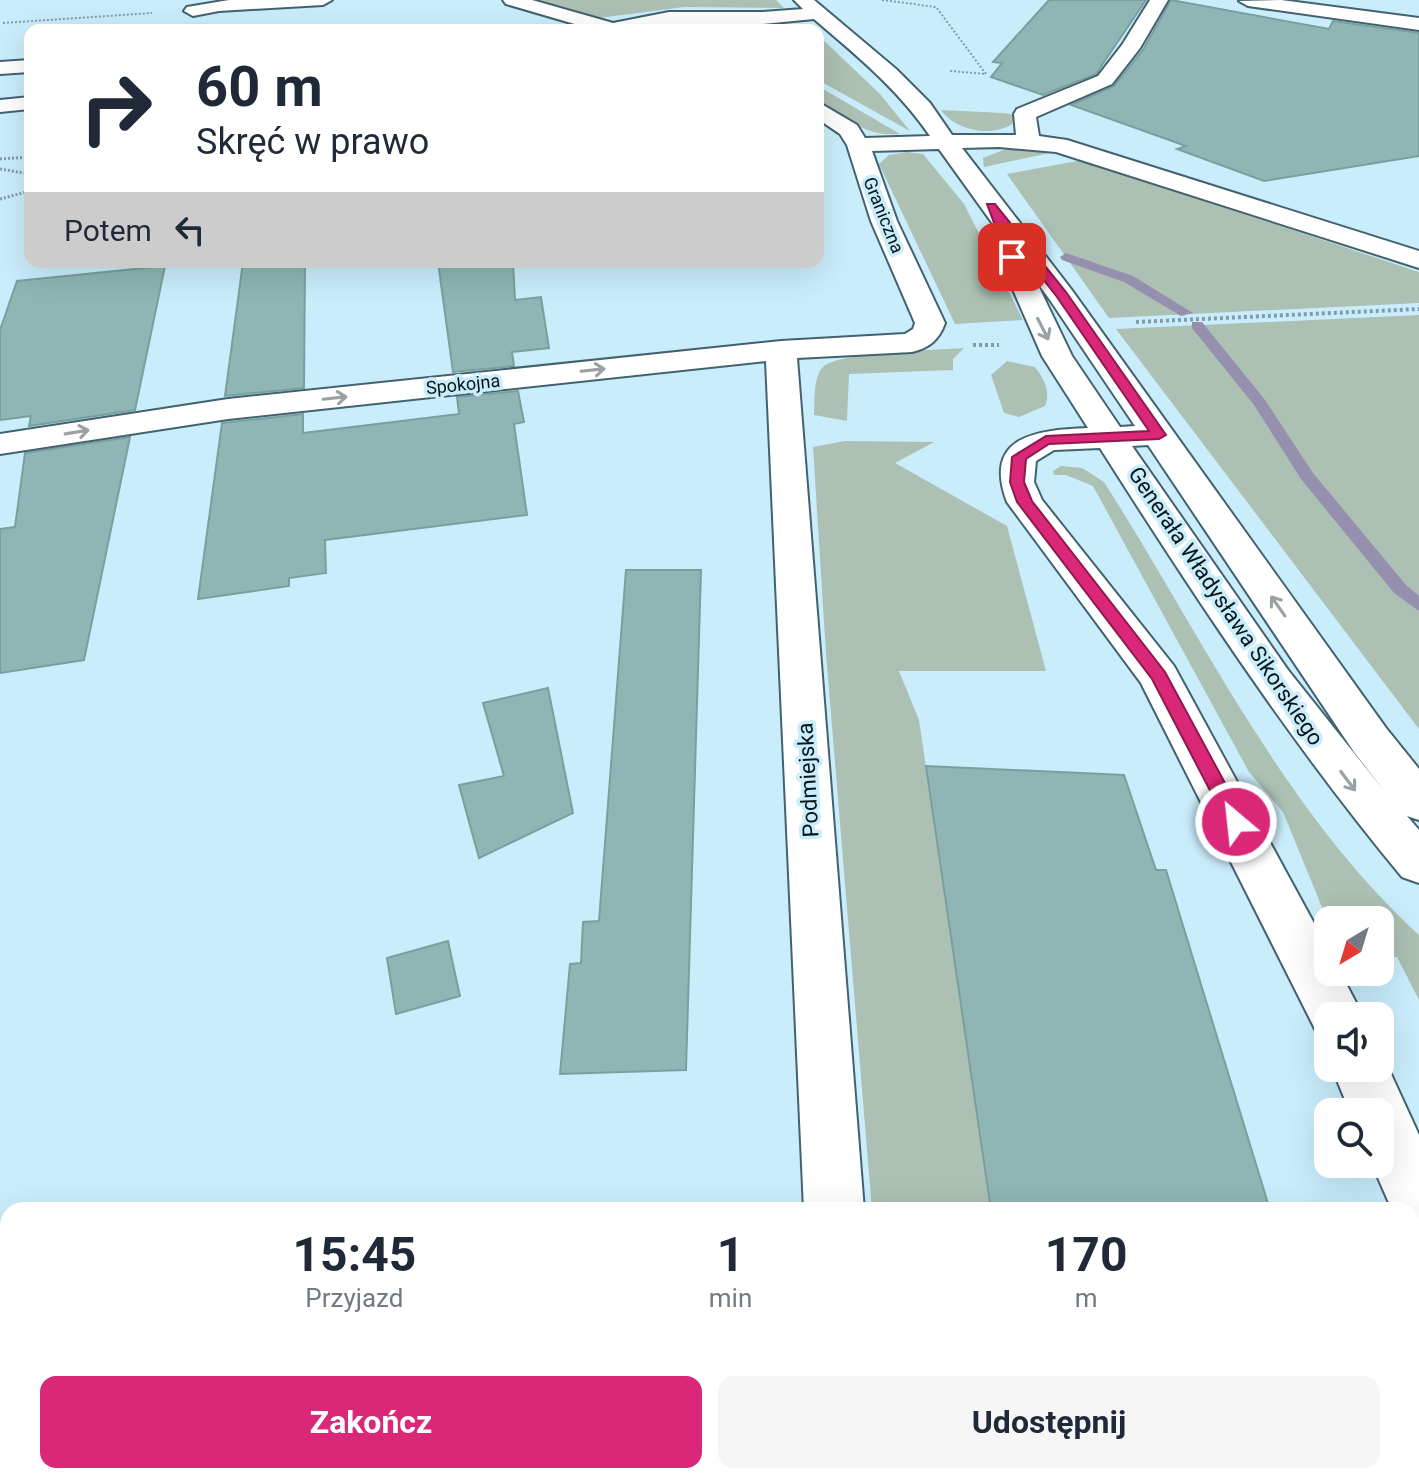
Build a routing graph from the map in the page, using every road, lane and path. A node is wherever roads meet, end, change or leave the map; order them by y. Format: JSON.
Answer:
{"nodes":[{"id":1,"x":323,"y":0,"type":"edge"},
{"id":2,"x":512,"y":0,"type":"edge"},
{"id":3,"x":882,"y":0,"type":"edge"},
{"id":4,"x":1159,"y":0,"type":"edge"},
{"id":5,"x":1248,"y":1,"type":"edge"},
{"id":6,"x":810,"y":7,"type":"edge"},
{"id":7,"x":193,"y":11,"type":"joint"},
{"id":8,"x":0,"y":23,"type":"edge"},
{"id":9,"x":594,"y":24,"type":"edge"},
{"id":10,"x":637,"y":24,"type":"edge"},
{"id":11,"x":1419,"y":24,"type":"edge"},
{"id":12,"x":24,"y":66,"type":"edge"},
{"id":13,"x":0,"y":68,"type":"edge"},
{"id":14,"x":947,"y":71,"type":"dead end"},
{"id":15,"x":24,"y":104,"type":"edge"},
{"id":16,"x":0,"y":106,"type":"edge"},
{"id":17,"x":824,"y":113,"type":"edge"},
{"id":18,"x":1028,"y":141,"type":"junction"},
{"id":19,"x":947,"y":142,"type":"junction"},
{"id":20,"x":858,"y":145,"type":"junction"},
{"id":21,"x":24,"y":157,"type":"edge"},
{"id":22,"x":0,"y":159,"type":"edge"},
{"id":23,"x":0,"y":169,"type":"edge"},
{"id":24,"x":24,"y":173,"type":"edge"},
{"id":25,"x":24,"y":193,"type":"edge"},
{"id":26,"x":0,"y":199,"type":"edge"},
{"id":27,"x":991,"y":206,"type":"junction"},
{"id":28,"x":1419,"y":260,"type":"edge"},
{"id":29,"x":1419,"y":309,"type":"edge"},
{"id":30,"x":1122,"y":323,"type":"dead end"},
{"id":31,"x":926,"y":334,"type":"joint"},
{"id":32,"x":781,"y":350,"type":"junction"},
{"id":33,"x":1159,"y":435,"type":"junction"},
{"id":34,"x":1111,"y":438,"type":"junction"},
{"id":35,"x":0,"y":444,"type":"edge"},
{"id":36,"x":1419,"y":802,"type":"edge"},
{"id":37,"x":1419,"y":863,"type":"edge"},
{"id":38,"x":1329,"y":1002,"type":"edge"},
{"id":39,"x":1394,"y":1145,"type":"edge"},
{"id":40,"x":834,"y":1202,"type":"edge"},
{"id":41,"x":1419,"y":1202,"type":"edge"}],
"edges":[{"from":1,"to":7,"type":"street"},
{"from":2,"to":9,"type":"street"},
{"from":3,"to":14,"type":"path"},
{"from":4,"to":18,"type":"street"},
{"from":5,"to":11,"type":"street"},
{"from":6,"to":10,"type":"street"},
{"from":6,"to":19,"type":"street","name":"Generała Władysława Sikorskiego"},
{"from":7,"to":8,"type":"path"},
{"from":12,"to":13,"type":"street"},
{"from":15,"to":16,"type":"street"},
{"from":17,"to":20,"type":"street","name":"Graniczna"},
{"from":18,"to":19,"type":"street"},
{"from":18,"to":28,"type":"street"},
{"from":19,"to":20,"type":"street"},
{"from":19,"to":27,"type":"street","name":"Generała Władysława Sikorskiego"},
{"from":20,"to":31,"type":"street","name":"Graniczna"},
{"from":21,"to":22,"type":"path"},
{"from":23,"to":24,"type":"path"},
{"from":25,"to":26,"type":"path"},
{"from":27,"to":33,"type":"street","name":"Generała Władysława Sikorskiego"},
{"from":27,"to":34,"type":"street","name":"Generała Władysława Sikorskiego","one_way":true},
{"from":29,"to":30,"type":"path"},
{"from":31,"to":32,"type":"street","name":"Spokojna"},
{"from":35,"to":32,"type":"street","name":"Spokojna","one_way":true},
{"from":32,"to":40,"type":"street","name":"Podmiejska"},
{"from":33,"to":34,"type":"street"},
{"from":36,"to":33,"type":"street","name":"Generała Władysława Sikorskiego","one_way":true},
{"from":34,"to":37,"type":"street","name":"Generała Władysława Sikorskiego","one_way":true},
{"from":34,"to":38,"type":"street"},
{"from":39,"to":41,"type":"street"}]}
